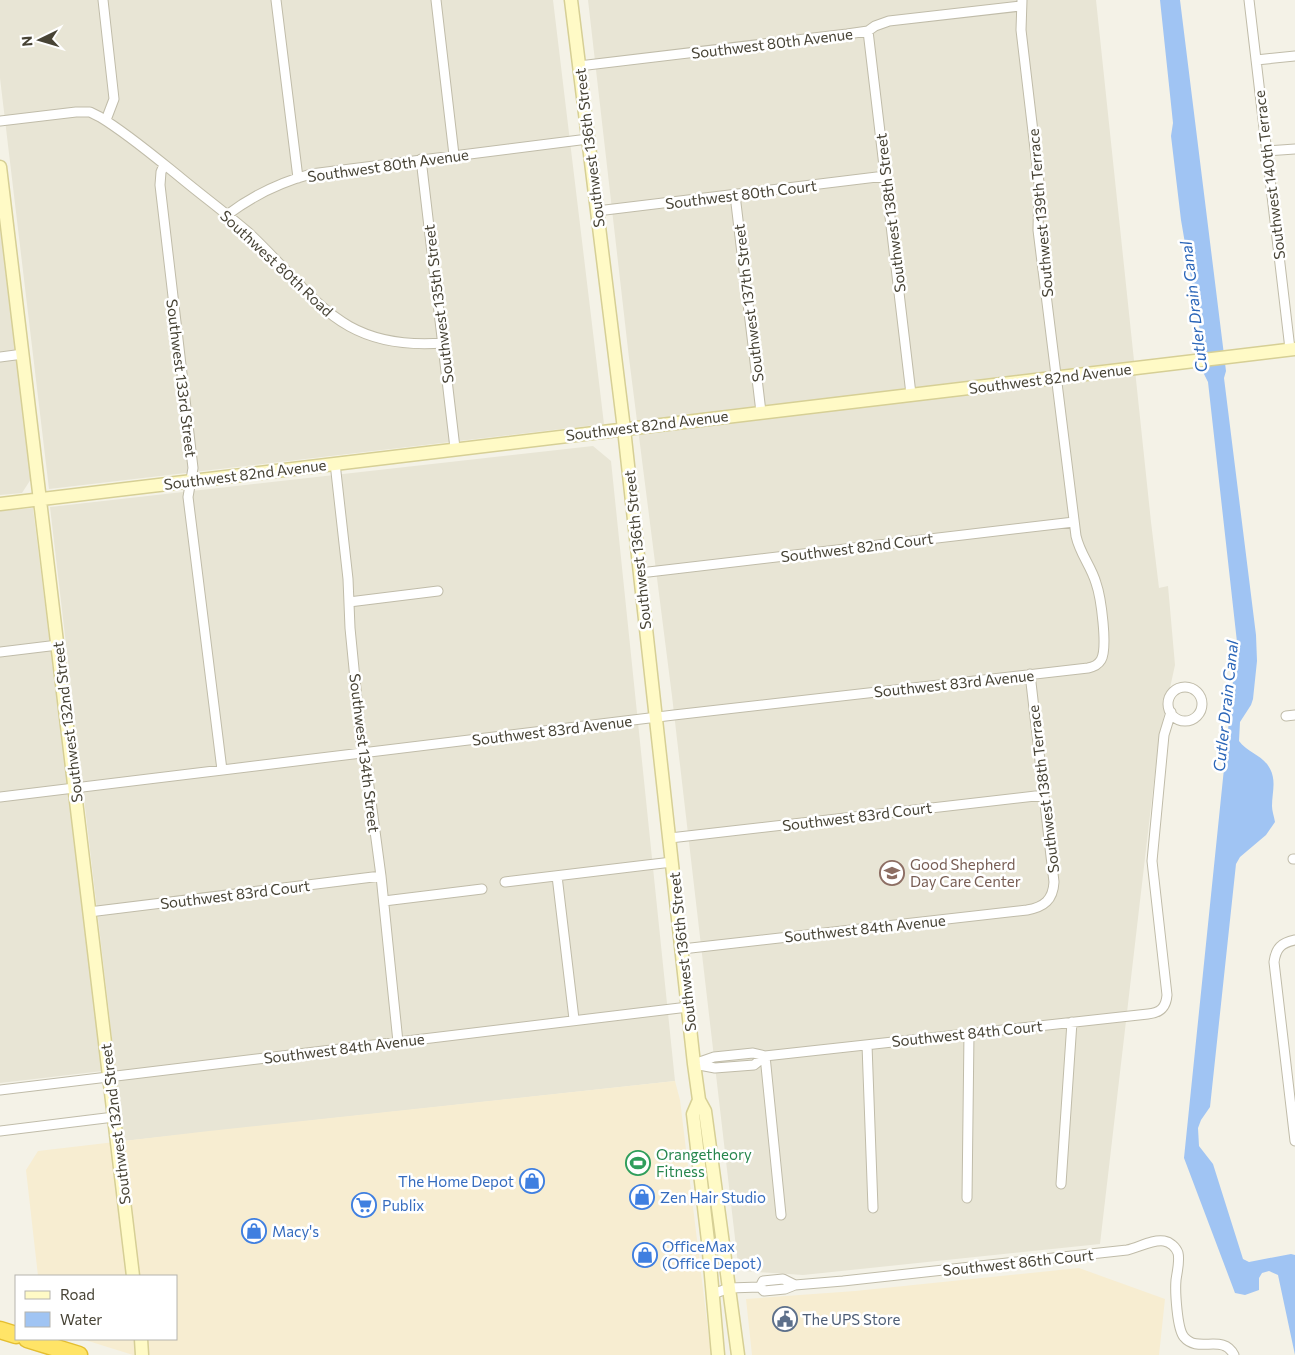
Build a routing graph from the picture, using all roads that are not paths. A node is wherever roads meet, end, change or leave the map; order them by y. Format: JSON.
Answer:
{"nodes":[{"id":1,"x":103,"y":0,"type":"edge"},
{"id":2,"x":276,"y":0,"type":"edge"},
{"id":3,"x":436,"y":0,"type":"edge"},
{"id":4,"x":571,"y":0,"type":"edge"},
{"id":5,"x":1249,"y":0,"type":"edge"},
{"id":6,"x":1022,"y":3,"type":"edge"},
{"id":7,"x":868,"y":31,"type":"junction"},
{"id":8,"x":1295,"y":56,"type":"edge"},
{"id":9,"x":1256,"y":60,"type":"junction"},
{"id":10,"x":579,"y":66,"type":"junction"},
{"id":11,"x":106,"y":120,"type":"junction"},
{"id":12,"x":0,"y":121,"type":"edge"},
{"id":13,"x":588,"y":139,"type":"junction"},
{"id":14,"x":1295,"y":149,"type":"edge"},
{"id":15,"x":1266,"y":151,"type":"junction"},
{"id":16,"x":454,"y":156,"type":"junction"},
{"id":17,"x":420,"y":159,"type":"junction"},
{"id":18,"x":164,"y":165,"type":"junction"},
{"id":19,"x":0,"y":167,"type":"edge"},
{"id":20,"x":885,"y":176,"type":"junction"},
{"id":21,"x":298,"y":178,"type":"junction"},
{"id":22,"x":735,"y":195,"type":"junction"},
{"id":23,"x":597,"y":211,"type":"junction"},
{"id":24,"x":227,"y":215,"type":"junction"},
{"id":25,"x":443,"y":343,"type":"junction"},
{"id":26,"x":1293,"y":349,"type":"edge"},
{"id":27,"x":23,"y":354,"type":"junction"},
{"id":28,"x":0,"y":356,"type":"edge"},
{"id":29,"x":1056,"y":377,"type":"junction"},
{"id":30,"x":911,"y":394,"type":"junction"},
{"id":31,"x":761,"y":412,"type":"junction"},
{"id":32,"x":624,"y":428,"type":"junction"},
{"id":33,"x":455,"y":448,"type":"junction"},
{"id":34,"x":336,"y":463,"type":"junction"},
{"id":35,"x":191,"y":480,"type":"junction"},
{"id":36,"x":40,"y":499,"type":"junction"},
{"id":37,"x":0,"y":504,"type":"edge"},
{"id":38,"x":1074,"y":522,"type":"junction"},
{"id":39,"x":640,"y":573,"type":"junction"},
{"id":40,"x":438,"y":591,"type":"dead end"},
{"id":41,"x":349,"y":602,"type":"junction"},
{"id":42,"x":58,"y":645,"type":"junction"},
{"id":43,"x":0,"y":652,"type":"edge"},
{"id":44,"x":1102,"y":660,"type":"joint"},
{"id":45,"x":1030,"y":674,"type":"junction"},
{"id":46,"x":1171,"y":712,"type":"dead end"},
{"id":47,"x":656,"y":717,"type":"junction"},
{"id":48,"x":364,"y":752,"type":"junction"},
{"id":49,"x":222,"y":770,"type":"junction"},
{"id":50,"x":75,"y":788,"type":"junction"},
{"id":51,"x":1044,"y":795,"type":"junction"},
{"id":52,"x":0,"y":797,"type":"edge"},
{"id":53,"x":670,"y":838,"type":"junction"},
{"id":54,"x":672,"y":862,"type":"junction"},
{"id":55,"x":381,"y":876,"type":"junction"},
{"id":56,"x":557,"y":876,"type":"junction"},
{"id":57,"x":505,"y":882,"type":"dead end"},
{"id":58,"x":482,"y":889,"type":"dead end"},
{"id":59,"x":384,"y":901,"type":"junction"},
{"id":60,"x":1047,"y":902,"type":"joint"},
{"id":61,"x":89,"y":912,"type":"junction"},
{"id":62,"x":1295,"y":940,"type":"edge"},
{"id":63,"x":682,"y":949,"type":"junction"},
{"id":64,"x":688,"y":1007,"type":"junction"},
{"id":65,"x":574,"y":1019,"type":"junction"},
{"id":66,"x":1072,"y":1022,"type":"junction"},
{"id":67,"x":968,"y":1033,"type":"junction"},
{"id":68,"x":398,"y":1042,"type":"junction"},
{"id":69,"x":866,"y":1044,"type":"junction"},
{"id":70,"x":765,"y":1056,"type":"junction"},
{"id":71,"x":694,"y":1064,"type":"junction"},
{"id":72,"x":110,"y":1076,"type":"junction"},
{"id":73,"x":0,"y":1090,"type":"edge"},
{"id":74,"x":699,"y":1100,"type":"junction"},
{"id":75,"x":114,"y":1117,"type":"junction"},
{"id":76,"x":0,"y":1131,"type":"edge"},
{"id":77,"x":1295,"y":1141,"type":"edge"},
{"id":78,"x":1061,"y":1184,"type":"dead end"},
{"id":79,"x":967,"y":1198,"type":"dead end"},
{"id":80,"x":874,"y":1208,"type":"dead end"},
{"id":81,"x":781,"y":1215,"type":"dead end"},
{"id":82,"x":133,"y":1275,"type":"edge"},
{"id":83,"x":729,"y":1288,"type":"junction"},
{"id":84,"x":713,"y":1294,"type":"junction"},
{"id":85,"x":0,"y":1330,"type":"edge"},
{"id":86,"x":15,"y":1335,"type":"edge"},
{"id":87,"x":30,"y":1340,"type":"edge"},
{"id":88,"x":141,"y":1340,"type":"edge"},
{"id":89,"x":79,"y":1355,"type":"edge"},
{"id":90,"x":142,"y":1355,"type":"edge"},
{"id":91,"x":718,"y":1355,"type":"edge"},
{"id":92,"x":738,"y":1355,"type":"edge"},
{"id":93,"x":1234,"y":1355,"type":"edge"}],
"edges":[{"from":1,"to":11,"type":"street"},
{"from":2,"to":21,"type":"street"},
{"from":3,"to":16,"type":"street"},
{"from":4,"to":10,"type":"street","name":"Southwest 136th Street"},
{"from":5,"to":9,"type":"street","name":"Southwest 140th Terrace"},
{"from":6,"to":7,"type":"street","name":"Southwest 80th Avenue"},
{"from":6,"to":29,"type":"street","name":"Southwest 139th Terrace"},
{"from":7,"to":10,"type":"street","name":"Southwest 80th Avenue"},
{"from":7,"to":20,"type":"street","name":"Southwest 138th Street"},
{"from":8,"to":9,"type":"street"},
{"from":9,"to":15,"type":"street","name":"Southwest 140th Terrace"},
{"from":10,"to":13,"type":"street","name":"Southwest 136th Street"},
{"from":11,"to":12,"type":"street"},
{"from":11,"to":18,"type":"street","name":"Southwest 80th Road"},
{"from":13,"to":16,"type":"street","name":"Southwest 80th Avenue"},
{"from":13,"to":23,"type":"street","name":"Southwest 136th Street"},
{"from":14,"to":15,"type":"street"},
{"from":15,"to":26,"type":"street","name":"Southwest 140th Terrace"},
{"from":16,"to":17,"type":"street","name":"Southwest 80th Avenue"},
{"from":17,"to":21,"type":"street","name":"Southwest 80th Avenue"},
{"from":17,"to":25,"type":"street","name":"Southwest 135th Street"},
{"from":18,"to":24,"type":"street","name":"Southwest 80th Road"},
{"from":18,"to":35,"type":"street","name":"Southwest 133rd Street"},
{"from":19,"to":27,"type":"street","name":"Southwest 132nd Street"},
{"from":20,"to":22,"type":"street","name":"Southwest 80th Court"},
{"from":20,"to":30,"type":"street","name":"Southwest 138th Street"},
{"from":21,"to":24,"type":"street","name":"Southwest 80th Avenue"},
{"from":22,"to":23,"type":"street","name":"Southwest 80th Court"},
{"from":22,"to":31,"type":"street","name":"Southwest 137th Street"},
{"from":23,"to":32,"type":"street","name":"Southwest 136th Street"},
{"from":24,"to":25,"type":"street","name":"Southwest 80th Road"},
{"from":25,"to":33,"type":"street","name":"Southwest 135th Street"},
{"from":26,"to":29,"type":"street","name":"Southwest 82nd Avenue"},
{"from":27,"to":28,"type":"street"},
{"from":27,"to":36,"type":"street","name":"Southwest 132nd Street"},
{"from":29,"to":30,"type":"street","name":"Southwest 82nd Avenue"},
{"from":29,"to":38,"type":"street","name":"Southwest 139th Terrace"},
{"from":30,"to":31,"type":"street","name":"Southwest 82nd Avenue"},
{"from":31,"to":32,"type":"street","name":"Southwest 82nd Avenue"},
{"from":32,"to":33,"type":"street","name":"Southwest 82nd Avenue"},
{"from":32,"to":39,"type":"street","name":"Southwest 136th Street"},
{"from":33,"to":34,"type":"street","name":"Southwest 82nd Avenue"},
{"from":34,"to":35,"type":"street","name":"Southwest 82nd Avenue"},
{"from":34,"to":41,"type":"street","name":"Southwest 134th Street"},
{"from":35,"to":36,"type":"street","name":"Southwest 82nd Avenue"},
{"from":35,"to":49,"type":"street","name":"Southwest 133rd Street"},
{"from":36,"to":37,"type":"street","name":"Southwest 82nd Avenue"},
{"from":36,"to":42,"type":"street","name":"Southwest 132nd Street"},
{"from":38,"to":39,"type":"street","name":"Southwest 82nd Court"},
{"from":38,"to":44,"type":"street","name":"Southwest 139th Terrace"},
{"from":39,"to":47,"type":"street","name":"Southwest 136th Street"},
{"from":40,"to":41,"type":"street"},
{"from":41,"to":48,"type":"street","name":"Southwest 134th Street"},
{"from":42,"to":43,"type":"street"},
{"from":42,"to":50,"type":"street","name":"Southwest 132nd Street"},
{"from":44,"to":45,"type":"street","name":"Southwest 83rd Avenue"},
{"from":45,"to":47,"type":"street","name":"Southwest 83rd Avenue"},
{"from":45,"to":51,"type":"street","name":"Southwest 138th Terrace"},
{"from":46,"to":66,"type":"street","name":"Southwest 84th Court"},
{"from":47,"to":48,"type":"street","name":"Southwest 83rd Avenue"},
{"from":47,"to":53,"type":"street","name":"Southwest 136th Street"},
{"from":48,"to":49,"type":"street","name":"Southwest 83rd Avenue"},
{"from":48,"to":55,"type":"street","name":"Southwest 134th Street"},
{"from":49,"to":50,"type":"street","name":"Southwest 83rd Avenue"},
{"from":50,"to":52,"type":"street","name":"Southwest 83rd Avenue"},
{"from":50,"to":61,"type":"street","name":"Southwest 132nd Street"},
{"from":51,"to":53,"type":"street","name":"Southwest 83rd Court"},
{"from":51,"to":60,"type":"street","name":"Southwest 138th Terrace"},
{"from":53,"to":54,"type":"street","name":"Southwest 136th Street"},
{"from":54,"to":56,"type":"street"},
{"from":54,"to":63,"type":"street","name":"Southwest 136th Street"},
{"from":55,"to":59,"type":"street","name":"Southwest 134th Street"},
{"from":55,"to":61,"type":"street","name":"Southwest 83rd Court"},
{"from":56,"to":57,"type":"street"},
{"from":56,"to":65,"type":"street"},
{"from":58,"to":59,"type":"street"},
{"from":59,"to":68,"type":"street","name":"Southwest 134th Street"},
{"from":60,"to":63,"type":"street","name":"Southwest 84th Avenue"},
{"from":61,"to":72,"type":"street","name":"Southwest 132nd Street"},
{"from":62,"to":77,"type":"street"},
{"from":63,"to":64,"type":"street","name":"Southwest 136th Street"},
{"from":64,"to":65,"type":"street","name":"Southwest 84th Avenue"},
{"from":64,"to":71,"type":"street","name":"Southwest 136th Street"},
{"from":65,"to":68,"type":"street","name":"Southwest 84th Avenue"},
{"from":66,"to":67,"type":"street","name":"Southwest 84th Court"},
{"from":66,"to":78,"type":"street"},
{"from":67,"to":69,"type":"street","name":"Southwest 84th Court"},
{"from":67,"to":79,"type":"street"},
{"from":68,"to":72,"type":"street","name":"Southwest 84th Avenue"},
{"from":69,"to":70,"type":"street","name":"Southwest 84th Court"},
{"from":69,"to":80,"type":"street"},
{"from":70,"to":71,"type":"street","name":"Southwest 84th Court"},
{"from":70,"to":81,"type":"street"},
{"from":71,"to":74,"type":"street","name":"Southwest 136th Street"},
{"from":72,"to":73,"type":"street","name":"Southwest 84th Avenue"},
{"from":72,"to":75,"type":"street","name":"Southwest 132nd Street"},
{"from":74,"to":83,"type":"street","name":"Southwest 136th Street"},
{"from":74,"to":84,"type":"street","name":"Southwest 136th Street"},
{"from":75,"to":76,"type":"street"},
{"from":75,"to":82,"type":"street","name":"Southwest 132nd Street"},
{"from":83,"to":84,"type":"street"},
{"from":83,"to":92,"type":"street","name":"Southwest 136th Street"},
{"from":83,"to":93,"type":"street","name":"Southwest 86th Court"},
{"from":84,"to":91,"type":"street","name":"Southwest 136th Street"},
{"from":85,"to":86,"type":"highway"},
{"from":87,"to":89,"type":"highway"},
{"from":88,"to":90,"type":"street"}]}
